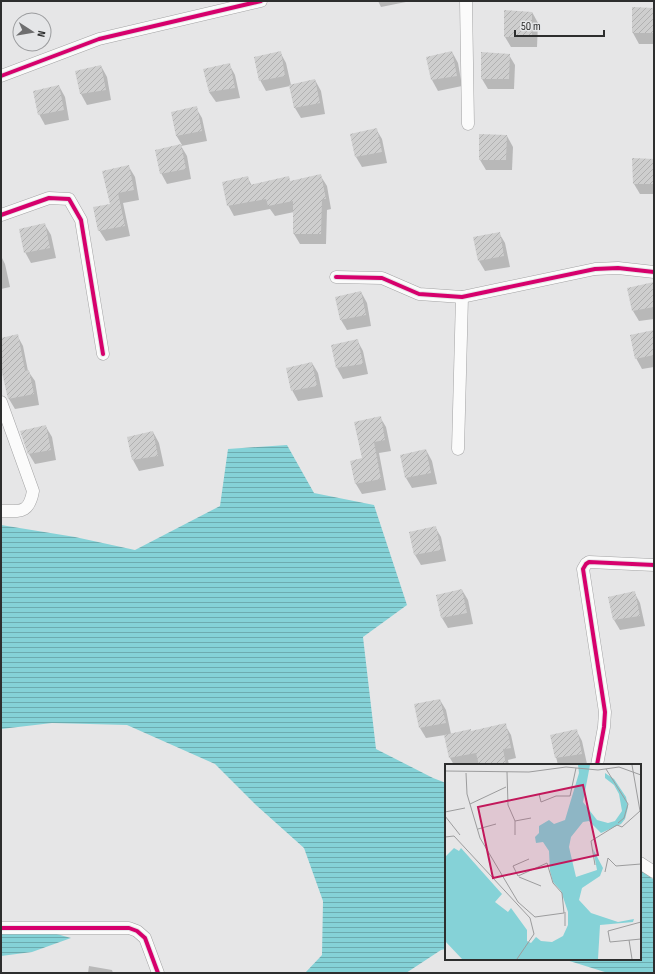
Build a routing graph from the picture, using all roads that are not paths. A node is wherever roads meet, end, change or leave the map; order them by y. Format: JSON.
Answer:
{"nodes":[{"id":1,"x":261,"y":1,"type":"edge"},
{"id":2,"x":466,"y":1,"type":"edge"},
{"id":3,"x":1,"y":76,"type":"edge"},
{"id":4,"x":468,"y":124,"type":"dead end"},
{"id":5,"x":1,"y":215,"type":"edge"},
{"id":6,"x":654,"y":272,"type":"edge"},
{"id":7,"x":336,"y":277,"type":"dead end"},
{"id":8,"x":462,"y":297,"type":"junction"},
{"id":9,"x":103,"y":354,"type":"dead end"},
{"id":10,"x":1,"y":402,"type":"edge"},
{"id":11,"x":458,"y":449,"type":"dead end"},
{"id":12,"x":1,"y":511,"type":"edge"},
{"id":13,"x":654,"y":565,"type":"edge"},
{"id":14,"x":597,"y":764,"type":"edge"},
{"id":15,"x":641,"y":864,"type":"edge"},
{"id":16,"x":654,"y":872,"type":"edge"},
{"id":17,"x":1,"y":928,"type":"edge"},
{"id":18,"x":158,"y":973,"type":"edge"}],
"edges":[{"from":1,"to":3,"type":"street"},
{"from":2,"to":4,"type":"street"},
{"from":5,"to":9,"type":"street"},
{"from":6,"to":8,"type":"street"},
{"from":7,"to":8,"type":"street"},
{"from":8,"to":11,"type":"street"},
{"from":10,"to":12,"type":"street"},
{"from":13,"to":14,"type":"street"},
{"from":15,"to":16,"type":"street"},
{"from":17,"to":18,"type":"street"}]}
